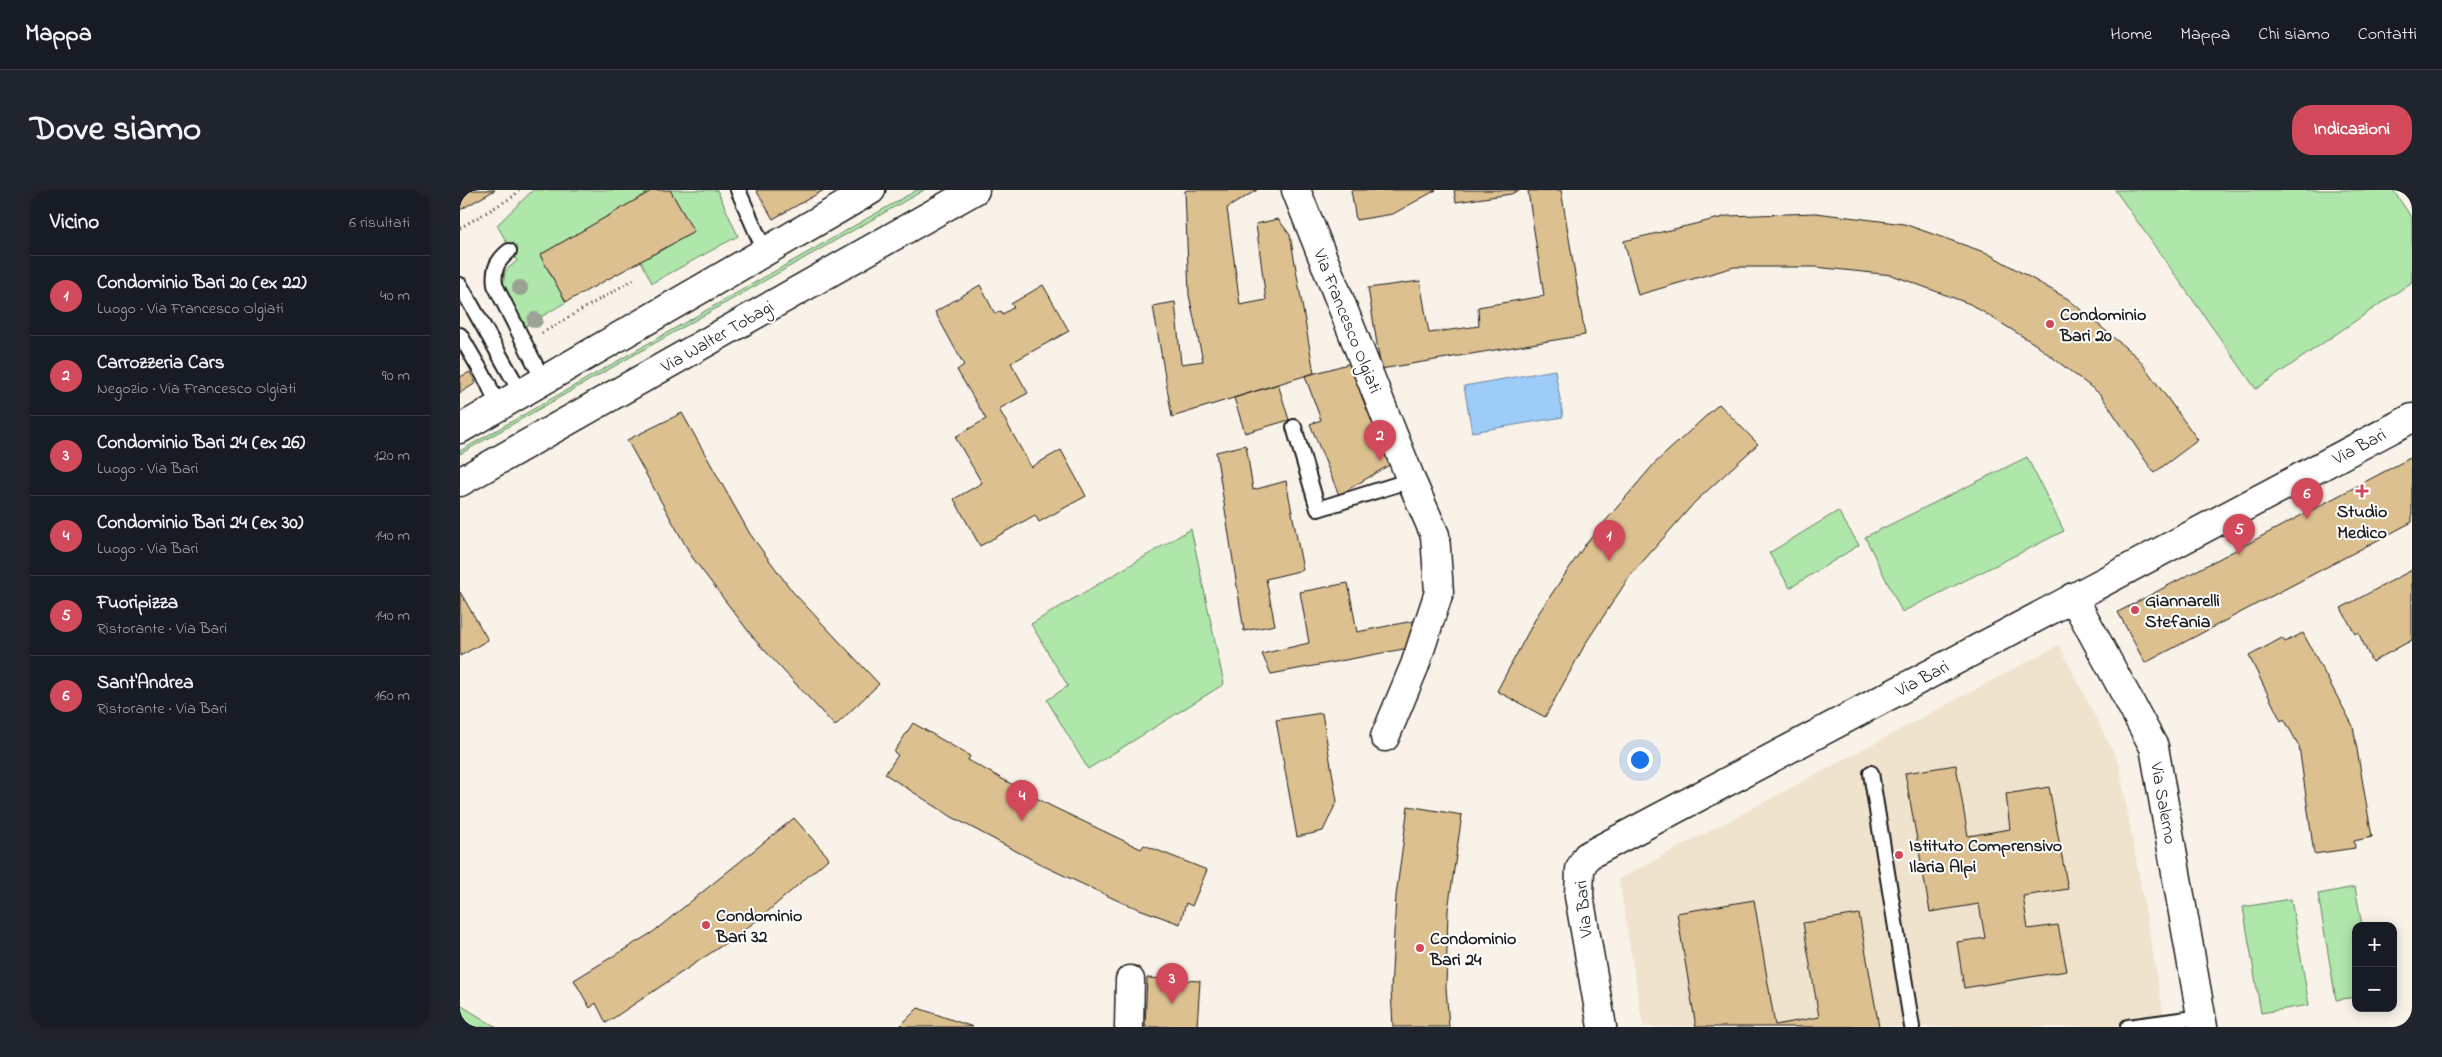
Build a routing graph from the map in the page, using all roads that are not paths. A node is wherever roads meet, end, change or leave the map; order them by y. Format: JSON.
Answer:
{"nodes":[{"id":1,"x":738,"y":190,"type":"edge"},
{"id":2,"x":870,"y":190,"type":"edge"},
{"id":3,"x":975,"y":190,"type":"edge"},
{"id":4,"x":1296,"y":190,"type":"edge"},
{"id":5,"x":509,"y":251,"type":"dead end"},
{"id":6,"x":764,"y":252,"type":"junction"},
{"id":7,"x":460,"y":285,"type":"edge"},
{"id":8,"x":460,"y":335,"type":"edge"},
{"id":9,"x":532,"y":386,"type":"junction"},
{"id":10,"x":498,"y":407,"type":"junction"},
{"id":11,"x":2412,"y":418,"type":"edge"},
{"id":12,"x":1294,"y":427,"type":"dead end"},
{"id":13,"x":460,"y":429,"type":"edge"},
{"id":14,"x":1411,"y":480,"type":"junction"},
{"id":15,"x":460,"y":482,"type":"edge"},
{"id":16,"x":2074,"y":597,"type":"junction"},
{"id":17,"x":1385,"y":737,"type":"dead end"},
{"id":18,"x":1871,"y":773,"type":"dead end"},
{"id":19,"x":1130,"y":980,"type":"dead end"},
{"id":20,"x":2202,"y":1022,"type":"edge"},
{"id":21,"x":1129,"y":1027,"type":"edge"},
{"id":22,"x":1602,"y":1027,"type":"edge"},
{"id":23,"x":1912,"y":1027,"type":"edge"},
{"id":24,"x":2128,"y":1027,"type":"edge"}],
"edges":[{"from":1,"to":6,"type":"lane"},
{"from":2,"to":6,"type":"street"},
{"from":3,"to":15,"type":"street","name":"Via Walter Tobagi"},
{"from":4,"to":14,"type":"street","name":"Via Francesco Olgiati"},
{"from":5,"to":9,"type":"lane"},
{"from":6,"to":9,"type":"street"},
{"from":7,"to":9,"type":"lane"},
{"from":8,"to":10,"type":"lane"},
{"from":9,"to":10,"type":"street"},
{"from":10,"to":13,"type":"street"},
{"from":11,"to":16,"type":"street","name":"Via Bari"},
{"from":12,"to":14,"type":"lane"},
{"from":14,"to":17,"type":"street","name":"Via Francesco Olgiati"},
{"from":16,"to":20,"type":"street","name":"Via Salerno"},
{"from":16,"to":22,"type":"street","name":"Via Bari"},
{"from":18,"to":23,"type":"lane"},
{"from":19,"to":21,"type":"street"},
{"from":20,"to":24,"type":"lane"}]}
